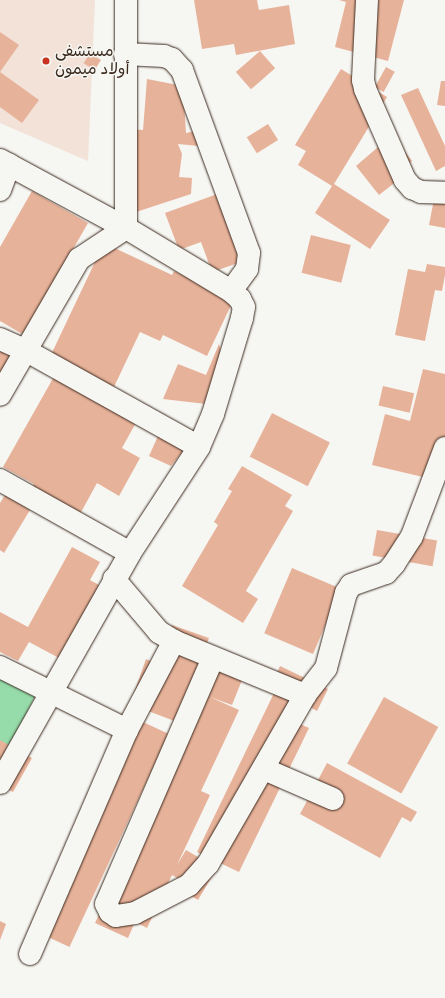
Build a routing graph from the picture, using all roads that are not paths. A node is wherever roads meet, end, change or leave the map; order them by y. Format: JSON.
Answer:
{"nodes":[{"id":1,"x":126,"y":0,"type":"edge"},
{"id":2,"x":367,"y":0,"type":"edge"},
{"id":3,"x":125,"y":54,"type":"junction"},
{"id":4,"x":5,"y":163,"type":"edge"},
{"id":5,"x":0,"y":190,"type":"edge"},
{"id":6,"x":445,"y":193,"type":"edge"},
{"id":7,"x":126,"y":228,"type":"junction"},
{"id":8,"x":231,"y":291,"type":"junction"},
{"id":9,"x":0,"y":339,"type":"edge"},
{"id":10,"x":25,"y":350,"type":"junction"},
{"id":11,"x":0,"y":395,"type":"edge"},
{"id":12,"x":199,"y":447,"type":"junction"},
{"id":13,"x":445,"y":448,"type":"edge"},
{"id":14,"x":0,"y":480,"type":"edge"},
{"id":15,"x":130,"y":553,"type":"junction"},
{"id":16,"x":114,"y":579,"type":"junction"},
{"id":17,"x":174,"y":641,"type":"junction"},
{"id":18,"x":213,"y":658,"type":"junction"},
{"id":19,"x":0,"y":667,"type":"edge"},
{"id":20,"x":51,"y":694,"type":"junction"},
{"id":21,"x":305,"y":696,"type":"junction"},
{"id":22,"x":127,"y":730,"type":"junction"},
{"id":23,"x":264,"y":769,"type":"junction"},
{"id":24,"x":0,"y":783,"type":"edge"},
{"id":25,"x":333,"y":800,"type":"dead end"},
{"id":26,"x":30,"y":954,"type":"dead end"}],
"edges":[{"from":1,"to":3,"type":"street"},
{"from":2,"to":6,"type":"street"},
{"from":3,"to":7,"type":"street"},
{"from":3,"to":8,"type":"street"},
{"from":4,"to":5,"type":"street"},
{"from":4,"to":7,"type":"street"},
{"from":7,"to":8,"type":"street"},
{"from":7,"to":10,"type":"street"},
{"from":8,"to":12,"type":"street"},
{"from":9,"to":10,"type":"street"},
{"from":10,"to":11,"type":"street"},
{"from":10,"to":12,"type":"street"},
{"from":12,"to":15,"type":"street"},
{"from":13,"to":21,"type":"street"},
{"from":14,"to":15,"type":"street"},
{"from":15,"to":16,"type":"street"},
{"from":16,"to":17,"type":"street"},
{"from":16,"to":20,"type":"street"},
{"from":17,"to":18,"type":"street"},
{"from":17,"to":22,"type":"street"},
{"from":18,"to":21,"type":"street"},
{"from":18,"to":23,"type":"street"},
{"from":19,"to":20,"type":"street"},
{"from":20,"to":22,"type":"street"},
{"from":20,"to":24,"type":"street"},
{"from":21,"to":23,"type":"street"},
{"from":22,"to":26,"type":"street"},
{"from":23,"to":25,"type":"street"}]}
